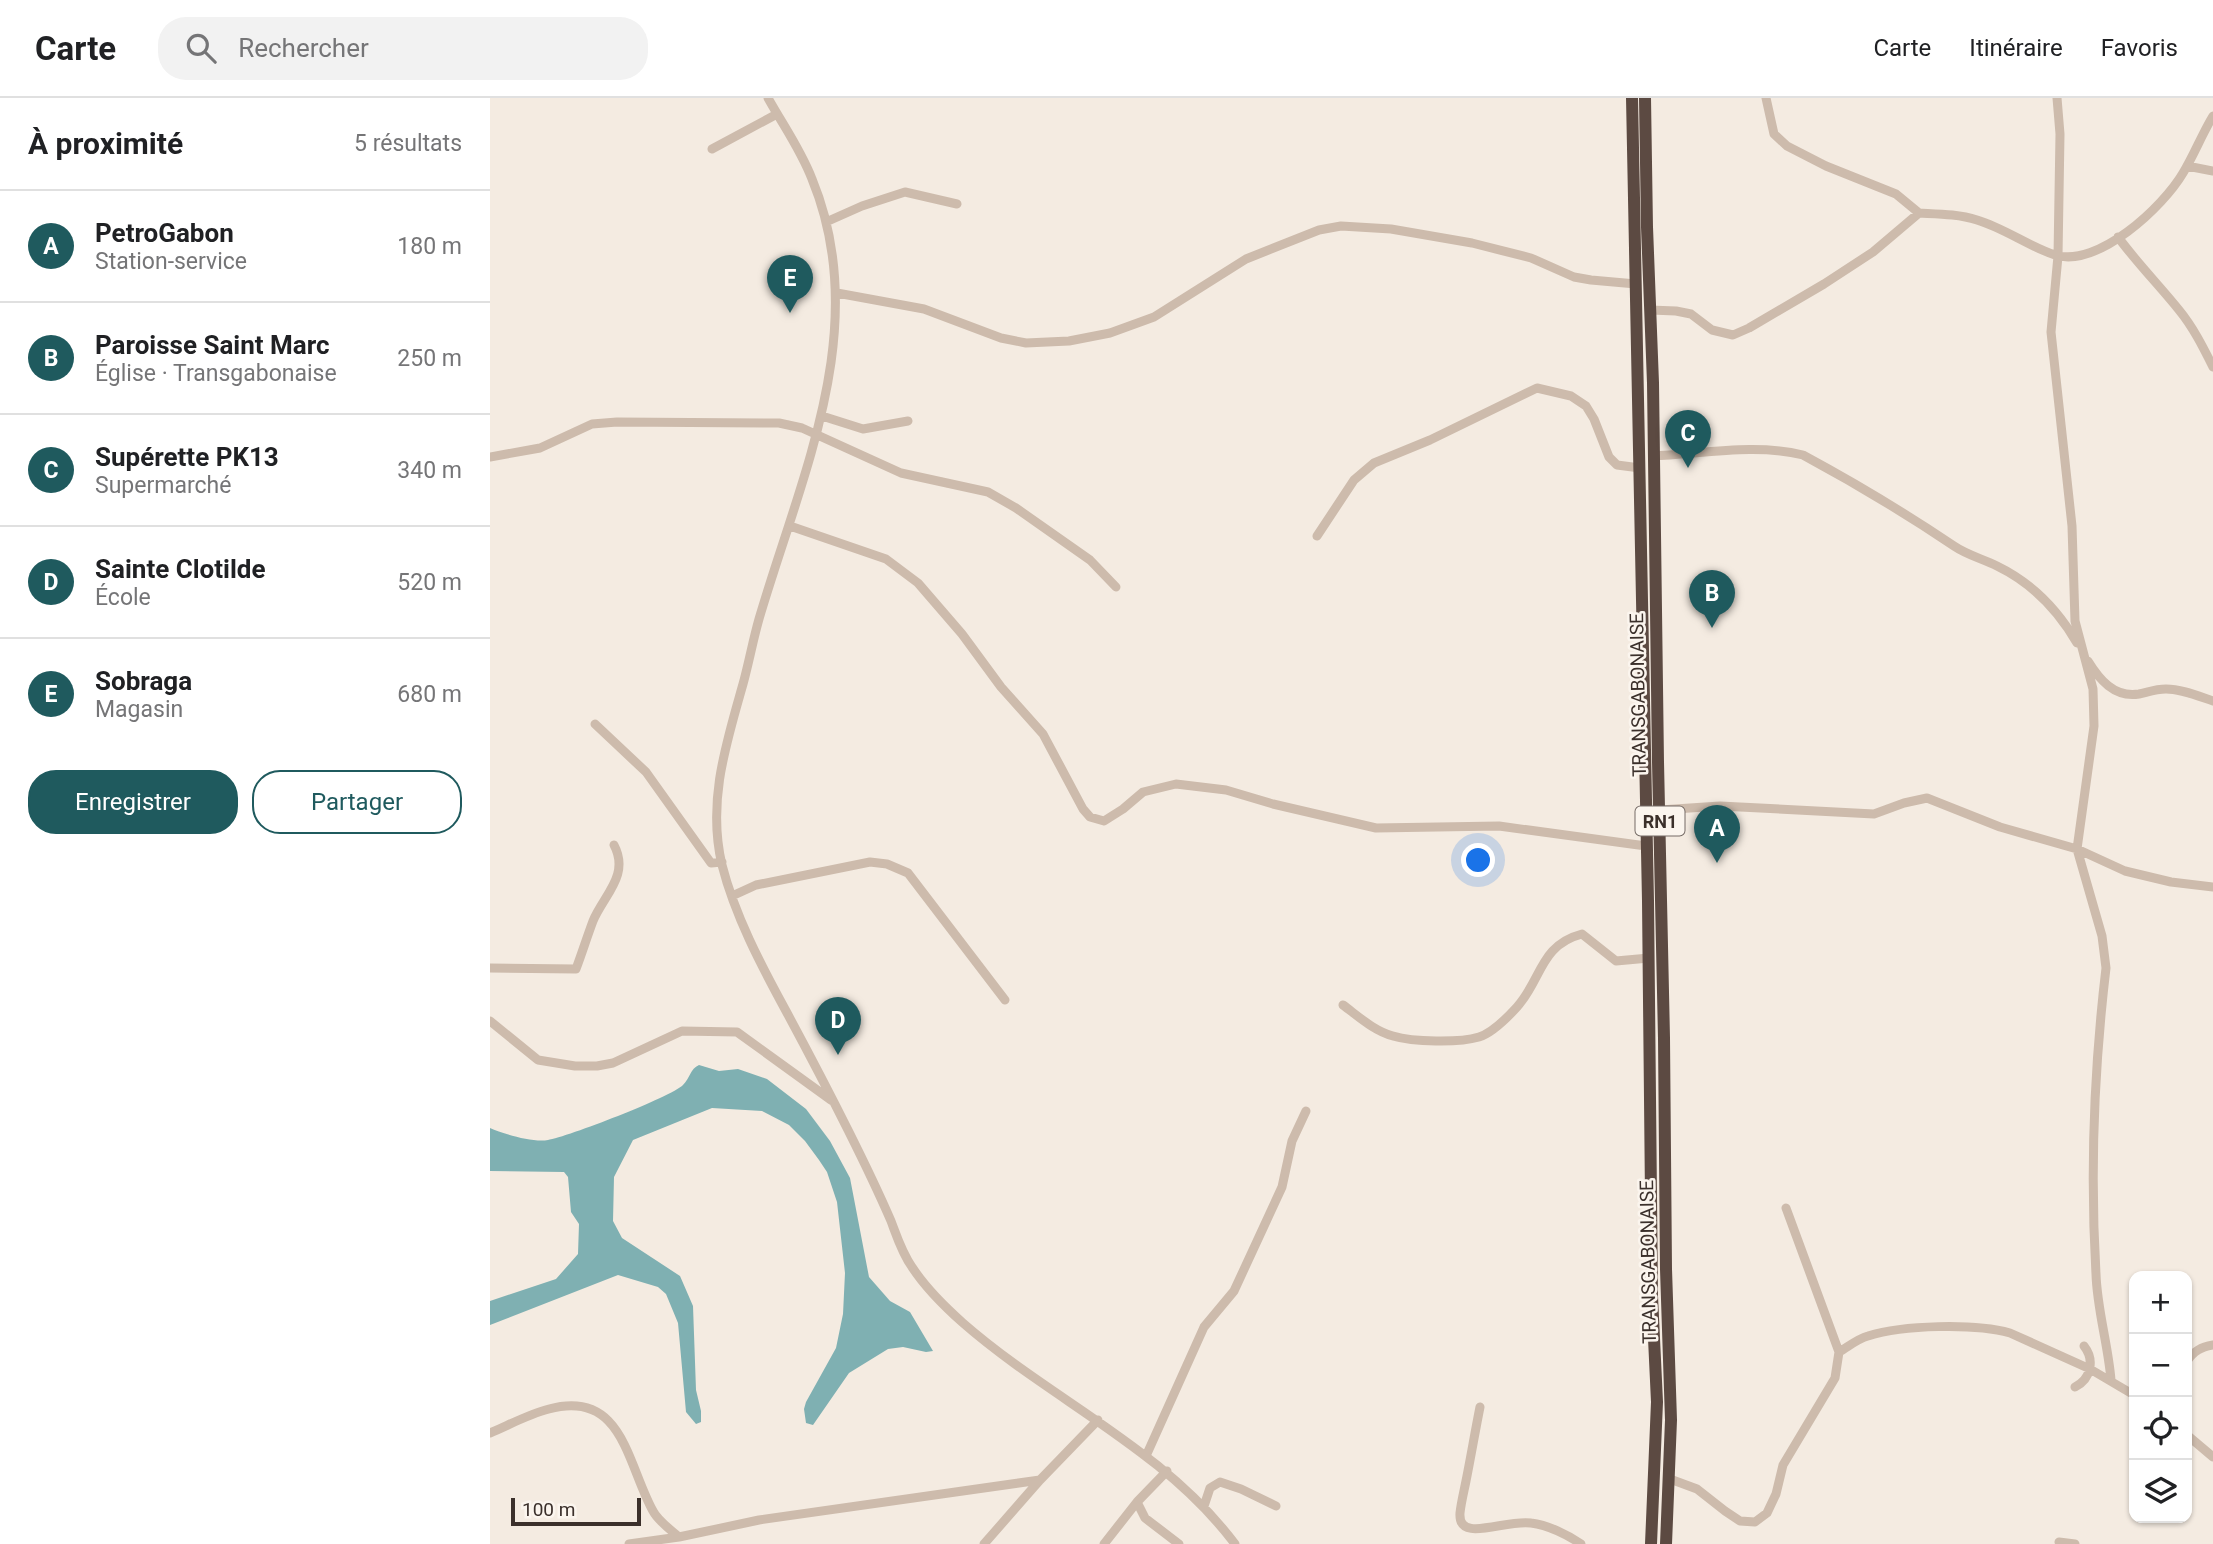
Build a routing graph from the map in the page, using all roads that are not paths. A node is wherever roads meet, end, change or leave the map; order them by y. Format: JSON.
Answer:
{"nodes":[{"id":1,"x":1632,"y":98,"type":"edge"},
{"id":2,"x":1645,"y":98,"type":"edge"},
{"id":3,"x":1766,"y":98,"type":"edge"},
{"id":4,"x":2057,"y":98,"type":"edge"},
{"id":5,"x":770,"y":99,"type":"edge"},
{"id":6,"x":777,"y":114,"type":"junction"},
{"id":7,"x":2213,"y":117,"type":"edge"},
{"id":8,"x":712,"y":149,"type":"dead end"},
{"id":9,"x":2187,"y":166,"type":"junction"},
{"id":10,"x":2213,"y":171,"type":"edge"},
{"id":11,"x":957,"y":204,"type":"dead end"},
{"id":12,"x":1919,"y":213,"type":"junction"},
{"id":13,"x":826,"y":222,"type":"junction"},
{"id":14,"x":2118,"y":237,"type":"junction"},
{"id":15,"x":2058,"y":256,"type":"junction"},
{"id":16,"x":1636,"y":284,"type":"junction"},
{"id":17,"x":837,"y":293,"type":"junction"},
{"id":18,"x":1650,"y":310,"type":"junction"},
{"id":19,"x":2213,"y":367,"type":"edge"},
{"id":20,"x":822,"y":416,"type":"junction"},
{"id":21,"x":908,"y":421,"type":"dead end"},
{"id":22,"x":817,"y":435,"type":"junction"},
{"id":23,"x":1653,"y":456,"type":"junction"},
{"id":24,"x":490,"y":457,"type":"edge"},
{"id":25,"x":1640,"y":468,"type":"junction"},
{"id":26,"x":790,"y":526,"type":"junction"},
{"id":27,"x":1317,"y":536,"type":"dead end"},
{"id":28,"x":1116,"y":587,"type":"dead end"},
{"id":29,"x":2082,"y":652,"type":"junction"},
{"id":30,"x":2213,"y":701,"type":"edge"},
{"id":31,"x":595,"y":724,"type":"dead end"},
{"id":32,"x":1660,"y":810,"type":"junction"},
{"id":33,"x":614,"y":845,"type":"dead end"},
{"id":34,"x":1646,"y":846,"type":"junction"},
{"id":35,"x":2077,"y":849,"type":"junction"},
{"id":36,"x":722,"y":862,"type":"junction"},
{"id":37,"x":2213,"y":887,"type":"edge"},
{"id":38,"x":732,"y":896,"type":"junction"},
{"id":39,"x":1649,"y":958,"type":"junction"},
{"id":40,"x":490,"y":968,"type":"edge"},
{"id":41,"x":1005,"y":1000,"type":"dead end"},
{"id":42,"x":1343,"y":1005,"type":"dead end"},
{"id":43,"x":490,"y":1021,"type":"edge"},
{"id":44,"x":833,"y":1101,"type":"junction"},
{"id":45,"x":1306,"y":1111,"type":"dead end"},
{"id":46,"x":1786,"y":1208,"type":"dead end"},
{"id":47,"x":2213,"y":1345,"type":"edge"},
{"id":48,"x":2084,"y":1346,"type":"dead end"},
{"id":49,"x":1839,"y":1352,"type":"junction"},
{"id":50,"x":2192,"y":1354,"type":"edge"},
{"id":51,"x":2090,"y":1369,"type":"junction"},
{"id":52,"x":2111,"y":1380,"type":"junction"},
{"id":53,"x":2075,"y":1387,"type":"dead end"},
{"id":54,"x":2129,"y":1392,"type":"edge"},
{"id":55,"x":1480,"y":1407,"type":"dead end"},
{"id":56,"x":1098,"y":1420,"type":"junction"},
{"id":57,"x":490,"y":1433,"type":"edge"},
{"id":58,"x":2192,"y":1438,"type":"edge"},
{"id":59,"x":1146,"y":1456,"type":"junction"},
{"id":60,"x":2213,"y":1457,"type":"edge"},
{"id":61,"x":1167,"y":1471,"type":"junction"},
{"id":62,"x":1670,"y":1479,"type":"junction"},
{"id":63,"x":1040,"y":1480,"type":"junction"},
{"id":64,"x":1137,"y":1502,"type":"junction"},
{"id":65,"x":1204,"y":1506,"type":"junction"},
{"id":66,"x":1276,"y":1506,"type":"dead end"},
{"id":67,"x":1464,"y":1536,"type":"dead end"},
{"id":68,"x":679,"y":1537,"type":"junction"},
{"id":69,"x":1486,"y":1538,"type":"dead end"},
{"id":70,"x":2059,"y":1542,"type":"edge"},
{"id":71,"x":629,"y":1544,"type":"edge"},
{"id":72,"x":984,"y":1544,"type":"edge"},
{"id":73,"x":1104,"y":1544,"type":"edge"},
{"id":74,"x":1180,"y":1544,"type":"edge"},
{"id":75,"x":1235,"y":1544,"type":"edge"},
{"id":76,"x":1581,"y":1544,"type":"edge"},
{"id":77,"x":1651,"y":1544,"type":"edge"},
{"id":78,"x":1666,"y":1544,"type":"edge"},
{"id":79,"x":2075,"y":1544,"type":"edge"}],
"edges":[{"from":1,"to":16,"type":"highway","name":"TRANSGABONAISE","number":"RN1"},
{"from":2,"to":18,"type":"highway","name":"TRANSGABONAISE","number":"RN1"},
{"from":3,"to":12,"type":"street"},
{"from":4,"to":15,"type":"street"},
{"from":5,"to":6,"type":"street"},
{"from":6,"to":8,"type":"street"},
{"from":6,"to":13,"type":"street"},
{"from":7,"to":9,"type":"street"},
{"from":9,"to":10,"type":"street"},
{"from":9,"to":14,"type":"street"},
{"from":11,"to":13,"type":"street"},
{"from":12,"to":15,"type":"street"},
{"from":12,"to":18,"type":"street"},
{"from":13,"to":17,"type":"street"},
{"from":14,"to":15,"type":"street"},
{"from":14,"to":19,"type":"street"},
{"from":15,"to":29,"type":"street"},
{"from":16,"to":17,"type":"street"},
{"from":16,"to":25,"type":"highway","name":"TRANSGABONAISE","number":"RN1"},
{"from":17,"to":20,"type":"street"},
{"from":18,"to":23,"type":"highway","name":"TRANSGABONAISE","number":"RN1"},
{"from":20,"to":21,"type":"street"},
{"from":20,"to":22,"type":"street"},
{"from":22,"to":24,"type":"street"},
{"from":22,"to":26,"type":"street"},
{"from":22,"to":28,"type":"street"},
{"from":23,"to":29,"type":"street"},
{"from":23,"to":32,"type":"highway","name":"TRANSGABONAISE","number":"RN1"},
{"from":25,"to":27,"type":"street"},
{"from":25,"to":34,"type":"highway","name":"TRANSGABONAISE","number":"RN1"},
{"from":26,"to":34,"type":"street"},
{"from":26,"to":36,"type":"street"},
{"from":29,"to":30,"type":"street"},
{"from":29,"to":35,"type":"street"},
{"from":31,"to":36,"type":"street"},
{"from":32,"to":35,"type":"street"},
{"from":32,"to":62,"type":"highway","name":"TRANSGABONAISE","number":"RN1"},
{"from":33,"to":40,"type":"street"},
{"from":34,"to":39,"type":"highway","name":"TRANSGABONAISE","number":"RN1"},
{"from":35,"to":37,"type":"street"},
{"from":35,"to":52,"type":"street"},
{"from":36,"to":38,"type":"street"},
{"from":38,"to":41,"type":"street"},
{"from":38,"to":44,"type":"street"},
{"from":39,"to":42,"type":"street"},
{"from":39,"to":77,"type":"highway","name":"TRANSGABONAISE","number":"RN1"},
{"from":43,"to":44,"type":"street"},
{"from":44,"to":56,"type":"street"},
{"from":45,"to":59,"type":"street"},
{"from":46,"to":49,"type":"street"},
{"from":47,"to":50,"type":"street"},
{"from":48,"to":51,"type":"street"},
{"from":49,"to":51,"type":"street"},
{"from":49,"to":62,"type":"street"},
{"from":51,"to":52,"type":"street"},
{"from":51,"to":53,"type":"street"},
{"from":52,"to":54,"type":"street"},
{"from":55,"to":67,"type":"street"},
{"from":56,"to":59,"type":"street"},
{"from":56,"to":63,"type":"street"},
{"from":57,"to":68,"type":"street"},
{"from":58,"to":60,"type":"street"},
{"from":59,"to":61,"type":"street"},
{"from":61,"to":64,"type":"street"},
{"from":61,"to":65,"type":"street"},
{"from":62,"to":78,"type":"highway","name":"TRANSGABONAISE","number":"RN1"},
{"from":63,"to":68,"type":"street"},
{"from":63,"to":72,"type":"street"},
{"from":64,"to":73,"type":"street"},
{"from":64,"to":74,"type":"street"},
{"from":65,"to":66,"type":"street"},
{"from":65,"to":75,"type":"street"},
{"from":68,"to":71,"type":"street"},
{"from":69,"to":76,"type":"street"},
{"from":70,"to":79,"type":"street"}]}
